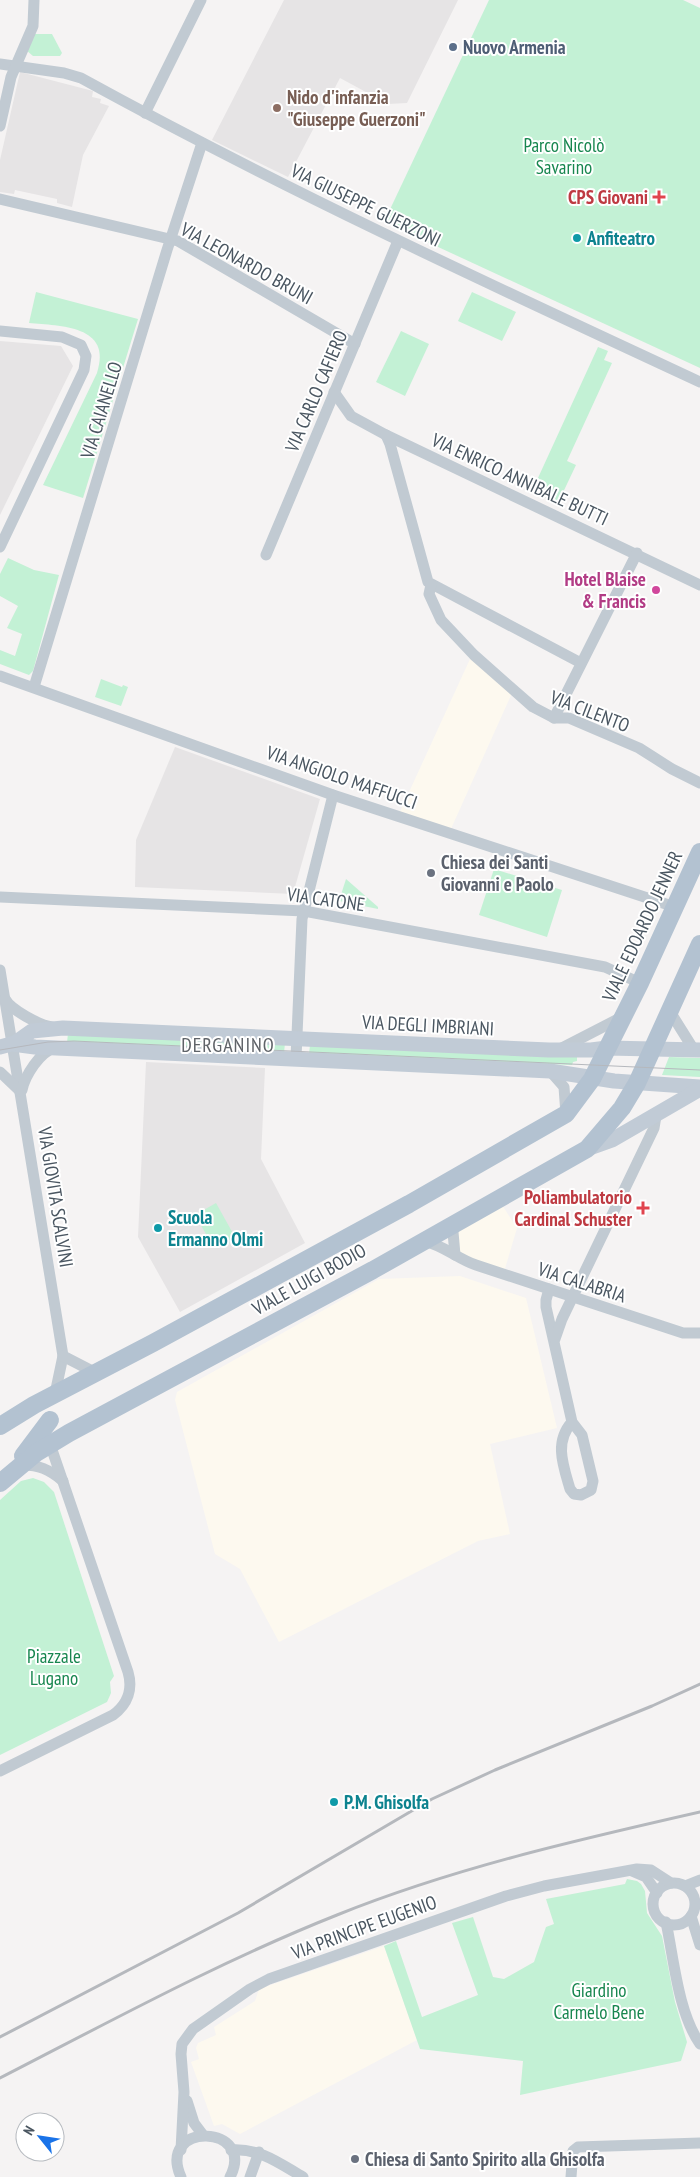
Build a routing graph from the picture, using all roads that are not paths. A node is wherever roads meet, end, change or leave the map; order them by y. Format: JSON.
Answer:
{"nodes":[{"id":1,"x":34,"y":0,"type":"edge"},
{"id":2,"x":201,"y":0,"type":"edge"},
{"id":3,"x":0,"y":64,"type":"edge"},
{"id":4,"x":16,"y":65,"type":"junction"},
{"id":5,"x":145,"y":113,"type":"junction"},
{"id":6,"x":0,"y":126,"type":"edge"},
{"id":7,"x":202,"y":143,"type":"junction"},
{"id":8,"x":0,"y":199,"type":"edge"},
{"id":9,"x":171,"y":240,"type":"junction"},
{"id":10,"x":398,"y":241,"type":"junction"},
{"id":11,"x":0,"y":331,"type":"edge"},
{"id":12,"x":355,"y":344,"type":"junction"},
{"id":13,"x":700,"y":382,"type":"edge"},
{"id":14,"x":334,"y":392,"type":"junction"},
{"id":15,"x":386,"y":435,"type":"junction"},
{"id":16,"x":0,"y":547,"type":"edge"},
{"id":17,"x":637,"y":553,"type":"junction"},
{"id":18,"x":266,"y":555,"type":"dead end"},
{"id":19,"x":429,"y":583,"type":"junction"},
{"id":20,"x":700,"y":585,"type":"edge"},
{"id":21,"x":581,"y":663,"type":"junction"},
{"id":22,"x":0,"y":676,"type":"edge"},
{"id":23,"x":34,"y":687,"type":"junction"},
{"id":24,"x":554,"y":718,"type":"junction"},
{"id":25,"x":700,"y":783,"type":"edge"},
{"id":26,"x":334,"y":795,"type":"junction"},
{"id":27,"x":700,"y":852,"type":"edge"},
{"id":28,"x":0,"y":897,"type":"edge"},
{"id":29,"x":674,"y":907,"type":"junction"},
{"id":30,"x":304,"y":911,"type":"junction"},
{"id":31,"x":700,"y":944,"type":"edge"},
{"id":32,"x":0,"y":970,"type":"edge"},
{"id":33,"x":640,"y":983,"type":"junction"},
{"id":34,"x":4,"y":994,"type":"junction"},
{"id":35,"x":669,"y":1010,"type":"junction"},
{"id":36,"x":0,"y":1011,"type":"edge"},
{"id":37,"x":622,"y":1017,"type":"junction"},
{"id":38,"x":58,"y":1028,"type":"junction"},
{"id":39,"x":297,"y":1039,"type":"junction"},
{"id":40,"x":6,"y":1046,"type":"edge"},
{"id":41,"x":56,"y":1048,"type":"junction"},
{"id":42,"x":607,"y":1048,"type":"junction"},
{"id":43,"x":652,"y":1049,"type":"junction"},
{"id":44,"x":558,"y":1050,"type":"junction"},
{"id":45,"x":697,"y":1050,"type":"edge"},
{"id":46,"x":296,"y":1058,"type":"junction"},
{"id":47,"x":550,"y":1071,"type":"junction"},
{"id":48,"x":0,"y":1072,"type":"edge"},
{"id":49,"x":592,"y":1079,"type":"junction"},
{"id":50,"x":637,"y":1083,"type":"junction"},
{"id":51,"x":700,"y":1088,"type":"edge"},
{"id":52,"x":22,"y":1095,"type":"junction"},
{"id":53,"x":566,"y":1114,"type":"junction"},
{"id":54,"x":656,"y":1116,"type":"junction"},
{"id":55,"x":586,"y":1149,"type":"junction"},
{"id":56,"x":455,"y":1224,"type":"junction"},
{"id":57,"x":424,"y":1240,"type":"junction"},
{"id":58,"x":455,"y":1255,"type":"junction"},
{"id":59,"x":549,"y":1289,"type":"junction"},
{"id":60,"x":573,"y":1297,"type":"junction"},
{"id":61,"x":700,"y":1332,"type":"edge"},
{"id":62,"x":555,"y":1340,"type":"junction"},
{"id":63,"x":64,"y":1356,"type":"junction"},
{"id":64,"x":96,"y":1374,"type":"junction"},
{"id":65,"x":55,"y":1394,"type":"junction"},
{"id":66,"x":50,"y":1420,"type":"junction"},
{"id":67,"x":572,"y":1422,"type":"junction"},
{"id":68,"x":0,"y":1426,"type":"edge"},
{"id":69,"x":50,"y":1444,"type":"junction"},
{"id":70,"x":20,"y":1465,"type":"junction"},
{"id":71,"x":63,"y":1481,"type":"junction"},
{"id":72,"x":0,"y":1483,"type":"edge"},
{"id":73,"x":0,"y":1771,"type":"edge"},
{"id":74,"x":625,"y":1870,"type":"junction"},
{"id":75,"x":700,"y":1880,"type":"edge"},
{"id":76,"x":671,"y":1883,"type":"junction"},
{"id":77,"x":685,"y":1886,"type":"junction"},
{"id":78,"x":657,"y":1893,"type":"junction"},
{"id":79,"x":698,"y":1900,"type":"edge"},
{"id":80,"x":691,"y":1916,"type":"junction"},
{"id":81,"x":666,"y":1922,"type":"junction"},
{"id":82,"x":700,"y":1945,"type":"edge"},
{"id":83,"x":696,"y":2030,"type":"edge"},
{"id":84,"x":700,"y":2044,"type":"edge"},
{"id":85,"x":184,"y":2092,"type":"junction"},
{"id":86,"x":203,"y":2135,"type":"junction"},
{"id":87,"x":700,"y":2143,"type":"edge"},
{"id":88,"x":180,"y":2150,"type":"junction"},
{"id":89,"x":231,"y":2150,"type":"junction"},
{"id":90,"x":259,"y":2152,"type":"junction"},
{"id":91,"x":181,"y":2177,"type":"edge"},
{"id":92,"x":230,"y":2177,"type":"edge"},
{"id":93,"x":250,"y":2177,"type":"edge"},
{"id":94,"x":303,"y":2177,"type":"edge"},
{"id":95,"x":571,"y":2177,"type":"edge"}],
"edges":[{"from":1,"to":4,"type":"street"},
{"from":2,"to":5,"type":"street"},
{"from":3,"to":4,"type":"street","name":"VIA GIUSEPPE GUERZONI"},
{"from":4,"to":5,"type":"street","name":"VIA GIUSEPPE GUERZONI"},
{"from":4,"to":6,"type":"street"},
{"from":5,"to":7,"type":"street","name":"VIA GIUSEPPE GUERZONI"},
{"from":7,"to":9,"type":"street","name":"VIA CAIANELLO"},
{"from":7,"to":10,"type":"street","name":"VIA GIUSEPPE GUERZONI"},
{"from":8,"to":9,"type":"street","name":"VIA LEONARDO BRUNI"},
{"from":9,"to":12,"type":"street","name":"VIA LEONARDO BRUNI"},
{"from":9,"to":23,"type":"street","name":"VIA CAIANELLO"},
{"from":10,"to":12,"type":"street","name":"VIA CARLO CAFIERO"},
{"from":10,"to":13,"type":"street","name":"VIA GIUSEPPE GUERZONI"},
{"from":11,"to":16,"type":"street"},
{"from":12,"to":14,"type":"street","name":"VIA CARLO CAFIERO"},
{"from":14,"to":15,"type":"street","name":"VIA ENRICO ANNIBALE BUTTI"},
{"from":14,"to":18,"type":"street","name":"VIA CARLO CAFIERO"},
{"from":15,"to":17,"type":"street","name":"VIA ENRICO ANNIBALE BUTTI"},
{"from":15,"to":19,"type":"street","name":"VIA CILENTO"},
{"from":17,"to":20,"type":"street","name":"VIA ENRICO ANNIBALE BUTTI"},
{"from":17,"to":21,"type":"street"},
{"from":19,"to":21,"type":"street"},
{"from":19,"to":24,"type":"street","name":"VIA CILENTO"},
{"from":21,"to":24,"type":"street"},
{"from":22,"to":23,"type":"street","name":"VIA ANGIOLO MAFFUCCI"},
{"from":23,"to":26,"type":"street","name":"VIA ANGIOLO MAFFUCCI"},
{"from":24,"to":25,"type":"street","name":"VIA CILENTO"},
{"from":26,"to":29,"type":"street","name":"VIA ANGIOLO MAFFUCCI"},
{"from":26,"to":30,"type":"street"},
{"from":27,"to":29,"type":"main road","name":"VIALE EDOARDO JENNER"},
{"from":28,"to":30,"type":"street","name":"VIA CATONE"},
{"from":29,"to":33,"type":"main road","name":"VIALE EDOARDO JENNER"},
{"from":30,"to":33,"type":"street","name":"VIA CATONE"},
{"from":30,"to":39,"type":"street"},
{"from":31,"to":35,"type":"main road"},
{"from":32,"to":34,"type":"street","name":"VIA GIOVITA SCALVINI"},
{"from":33,"to":37,"type":"main road","name":"VIALE EDOARDO JENNER"},
{"from":34,"to":36,"type":"street"},
{"from":34,"to":38,"type":"street","name":"VIA DEGLI IMBRIANI"},
{"from":34,"to":40,"type":"street","name":"VIA GIOVITA SCALVINI"},
{"from":35,"to":43,"type":"main road","name":"VIALE LUIGI BODIO"},
{"from":35,"to":45,"type":"street"},
{"from":37,"to":42,"type":"main road","name":"VIALE EDOARDO JENNER"},
{"from":37,"to":44,"type":"street"},
{"from":38,"to":39,"type":"street","name":"VIA DEGLI IMBRIANI"},
{"from":38,"to":40,"type":"street","name":"VIA DEGLI IMBRIANI"},
{"from":39,"to":44,"type":"street","name":"VIA DEGLI IMBRIANI"},
{"from":39,"to":46,"type":"street"},
{"from":40,"to":41,"type":"street","name":"VIA DEGLI IMBRIANI"},
{"from":40,"to":52,"type":"street","name":"VIA GIOVITA SCALVINI"},
{"from":41,"to":46,"type":"street","name":"VIA DEGLI IMBRIANI"},
{"from":41,"to":52,"type":"street"},
{"from":42,"to":43,"type":"street","name":"VIA DEGLI IMBRIANI"},
{"from":42,"to":44,"type":"street","name":"VIA DEGLI IMBRIANI"},
{"from":42,"to":49,"type":"main road","name":"VIALE EDOARDO JENNER"},
{"from":43,"to":45,"type":"street","name":"VIA DEGLI IMBRIANI"},
{"from":43,"to":50,"type":"main road","name":"VIALE LUIGI BODIO"},
{"from":46,"to":47,"type":"street","name":"VIA DEGLI IMBRIANI"},
{"from":47,"to":49,"type":"street","name":"VIA DEGLI IMBRIANI"},
{"from":47,"to":53,"type":"street"},
{"from":48,"to":52,"type":"street"},
{"from":49,"to":50,"type":"street","name":"VIA DEGLI IMBRIANI"},
{"from":49,"to":53,"type":"main road","name":"VIALE EDOARDO JENNER"},
{"from":50,"to":51,"type":"street","name":"VIA DEGLI IMBRIANI"},
{"from":50,"to":55,"type":"main road","name":"VIALE LUIGI BODIO"},
{"from":51,"to":54,"type":"street"},
{"from":52,"to":63,"type":"street","name":"VIA GIOVITA SCALVINI"},
{"from":53,"to":64,"type":"main road","name":"VIALE LUIGI BODIO"},
{"from":54,"to":55,"type":"street"},
{"from":54,"to":60,"type":"street"},
{"from":55,"to":56,"type":"main road","name":"VIALE LUIGI BODIO"},
{"from":56,"to":57,"type":"main road","name":"VIALE LUIGI BODIO"},
{"from":56,"to":58,"type":"street"},
{"from":57,"to":58,"type":"street","name":"VIA CALABRIA"},
{"from":57,"to":69,"type":"main road","name":"VIALE LUIGI BODIO"},
{"from":58,"to":59,"type":"street","name":"VIA CALABRIA"},
{"from":59,"to":60,"type":"street","name":"VIA CALABRIA"},
{"from":59,"to":62,"type":"street"},
{"from":60,"to":61,"type":"street","name":"VIA CALABRIA"},
{"from":60,"to":62,"type":"street"},
{"from":62,"to":67,"type":"street"},
{"from":63,"to":64,"type":"street"},
{"from":63,"to":65,"type":"street","name":"VIA GIOVITA SCALVINI"},
{"from":64,"to":65,"type":"main road","name":"VIALE LUIGI BODIO"},
{"from":65,"to":66,"type":"main road"},
{"from":65,"to":68,"type":"main road"},
{"from":66,"to":69,"type":"main road"},
{"from":66,"to":72,"type":"main road"},
{"from":67,"to":67,"type":"street"},
{"from":69,"to":70,"type":"main road"},
{"from":69,"to":71,"type":"street"},
{"from":70,"to":71,"type":"street"},
{"from":70,"to":72,"type":"main road"},
{"from":71,"to":73,"type":"street"},
{"from":74,"to":76,"type":"street","name":"VIA PRINCIPE EUGENIO"},
{"from":74,"to":78,"type":"street"},
{"from":74,"to":85,"type":"street","name":"VIA PRINCIPE EUGENIO"},
{"from":75,"to":77,"type":"street"},
{"from":76,"to":77,"type":"street","name":"VIA PRINCIPE EUGENIO"},
{"from":76,"to":78,"type":"street"},
{"from":77,"to":79,"type":"street"},
{"from":78,"to":81,"type":"street"},
{"from":79,"to":80,"type":"street"},
{"from":80,"to":81,"type":"street"},
{"from":80,"to":82,"type":"street"},
{"from":81,"to":83,"type":"street"},
{"from":83,"to":84,"type":"street"},
{"from":85,"to":86,"type":"street","name":"VIA PRINCIPE EUGENIO"},
{"from":85,"to":88,"type":"street","name":"VIA PRINCIPE EUGENIO"},
{"from":86,"to":88,"type":"street"},
{"from":86,"to":89,"type":"street"},
{"from":87,"to":95,"type":"street"},
{"from":88,"to":91,"type":"street","name":"VIA PRINCIPE EUGENIO"},
{"from":89,"to":90,"type":"street"},
{"from":89,"to":92,"type":"street"},
{"from":90,"to":93,"type":"street"},
{"from":90,"to":94,"type":"street"}]}
